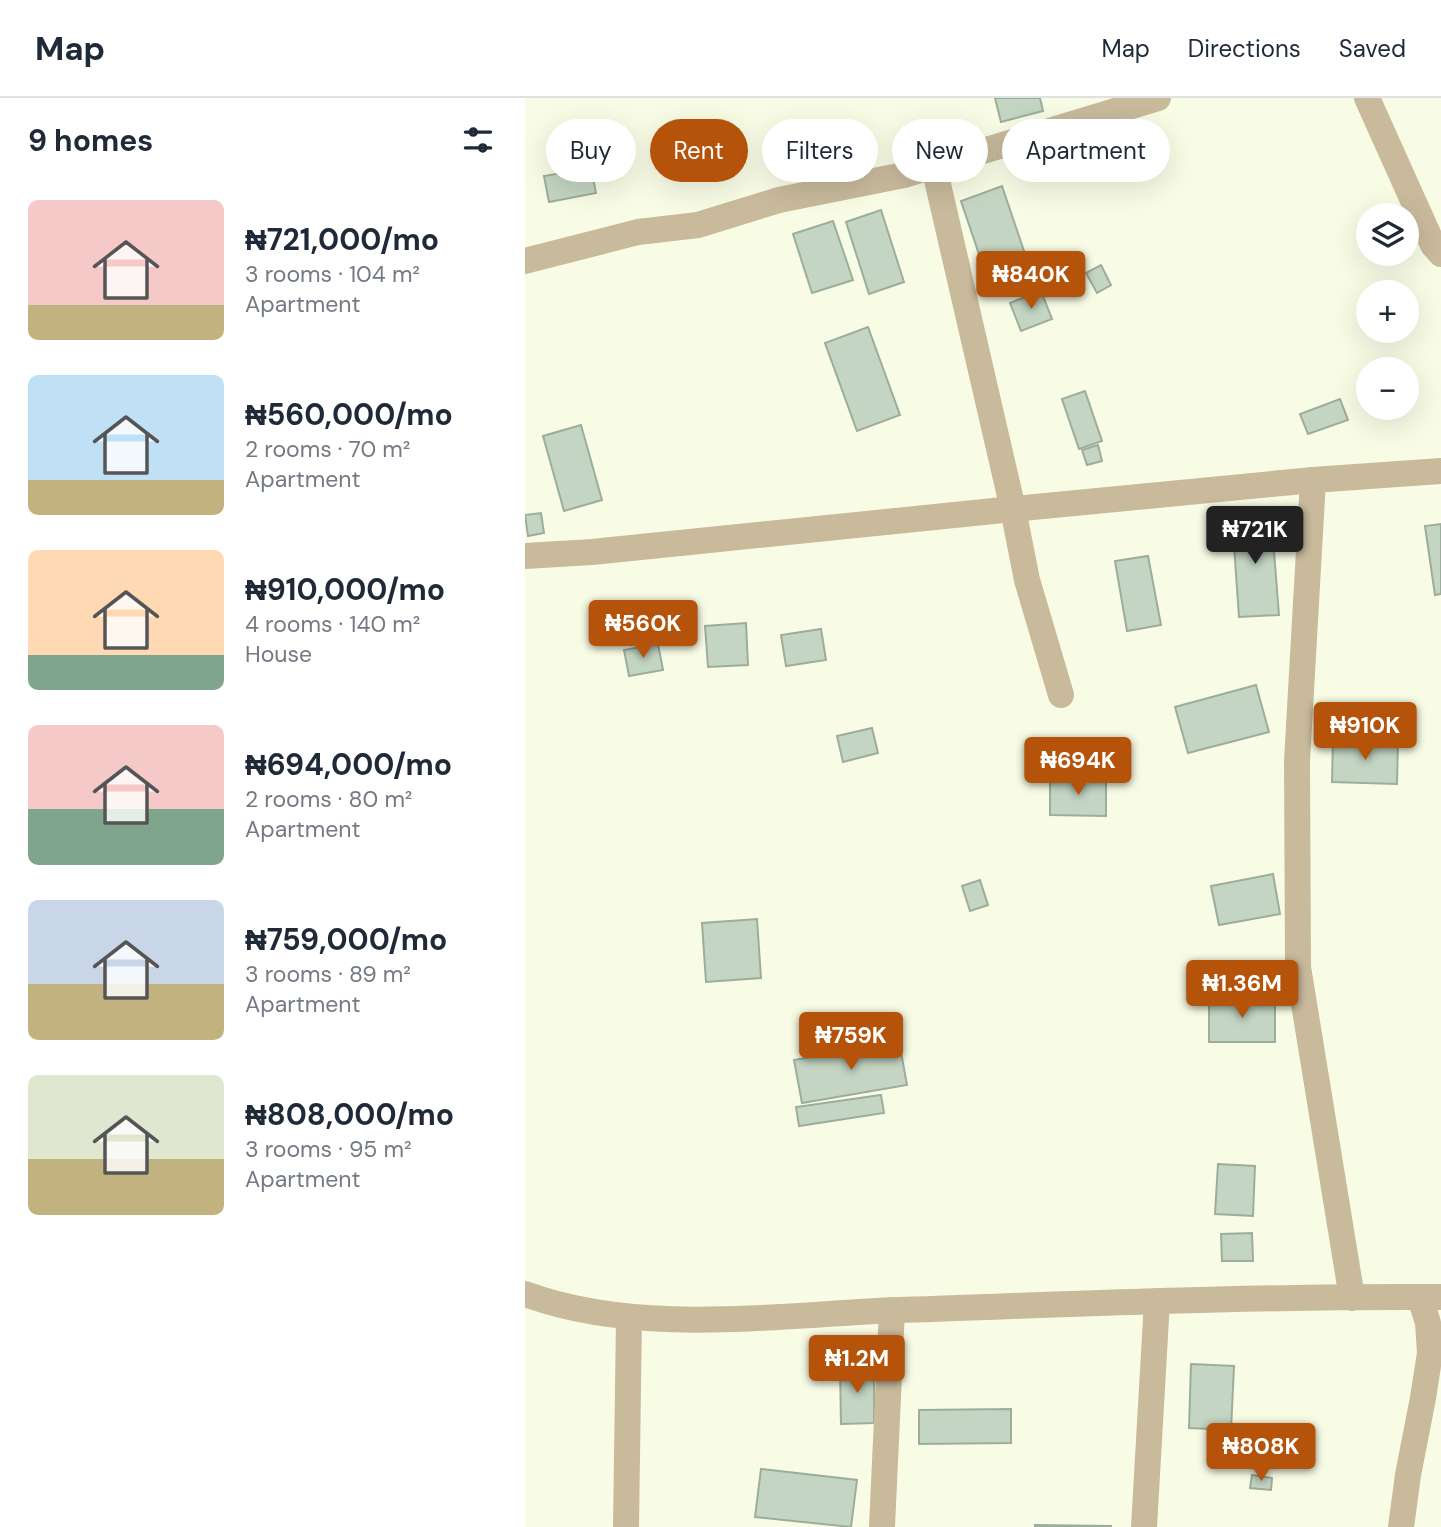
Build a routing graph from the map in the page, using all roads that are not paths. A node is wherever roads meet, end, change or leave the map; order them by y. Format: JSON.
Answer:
{"nodes":[{"id":1,"x":1158,"y":98,"type":"edge"},
{"id":2,"x":1367,"y":98,"type":"edge"},
{"id":3,"x":988,"y":150,"type":"edge"},
{"id":4,"x":892,"y":176,"type":"edge"},
{"id":5,"x":937,"y":182,"type":"edge"},
{"id":6,"x":1441,"y":254,"type":"edge"},
{"id":7,"x":525,"y":261,"type":"edge"},
{"id":8,"x":1441,"y":471,"type":"edge"},
{"id":9,"x":1313,"y":480,"type":"junction"},
{"id":10,"x":1013,"y":509,"type":"junction"},
{"id":11,"x":525,"y":556,"type":"edge"},
{"id":12,"x":1061,"y":695,"type":"dead end"},
{"id":13,"x":525,"y":1294,"type":"edge"},
{"id":14,"x":1430,"y":1297,"type":"edge"},
{"id":15,"x":1352,"y":1298,"type":"junction"},
{"id":16,"x":1157,"y":1301,"type":"junction"},
{"id":17,"x":892,"y":1310,"type":"junction"},
{"id":18,"x":629,"y":1317,"type":"junction"},
{"id":19,"x":626,"y":1527,"type":"edge"},
{"id":20,"x":882,"y":1527,"type":"edge"},
{"id":21,"x":1144,"y":1527,"type":"edge"},
{"id":22,"x":1401,"y":1527,"type":"edge"}],
"edges":[{"from":1,"to":3,"type":"street"},
{"from":2,"to":6,"type":"street"},
{"from":4,"to":7,"type":"street"},
{"from":5,"to":10,"type":"street"},
{"from":8,"to":9,"type":"street"},
{"from":9,"to":10,"type":"street"},
{"from":9,"to":15,"type":"street"},
{"from":10,"to":11,"type":"street"},
{"from":10,"to":12,"type":"street"},
{"from":13,"to":18,"type":"street"},
{"from":14,"to":15,"type":"street"},
{"from":14,"to":22,"type":"street"},
{"from":15,"to":16,"type":"street"},
{"from":16,"to":17,"type":"street"},
{"from":16,"to":21,"type":"street"},
{"from":17,"to":18,"type":"street"},
{"from":17,"to":20,"type":"street"},
{"from":18,"to":19,"type":"street"}]}
